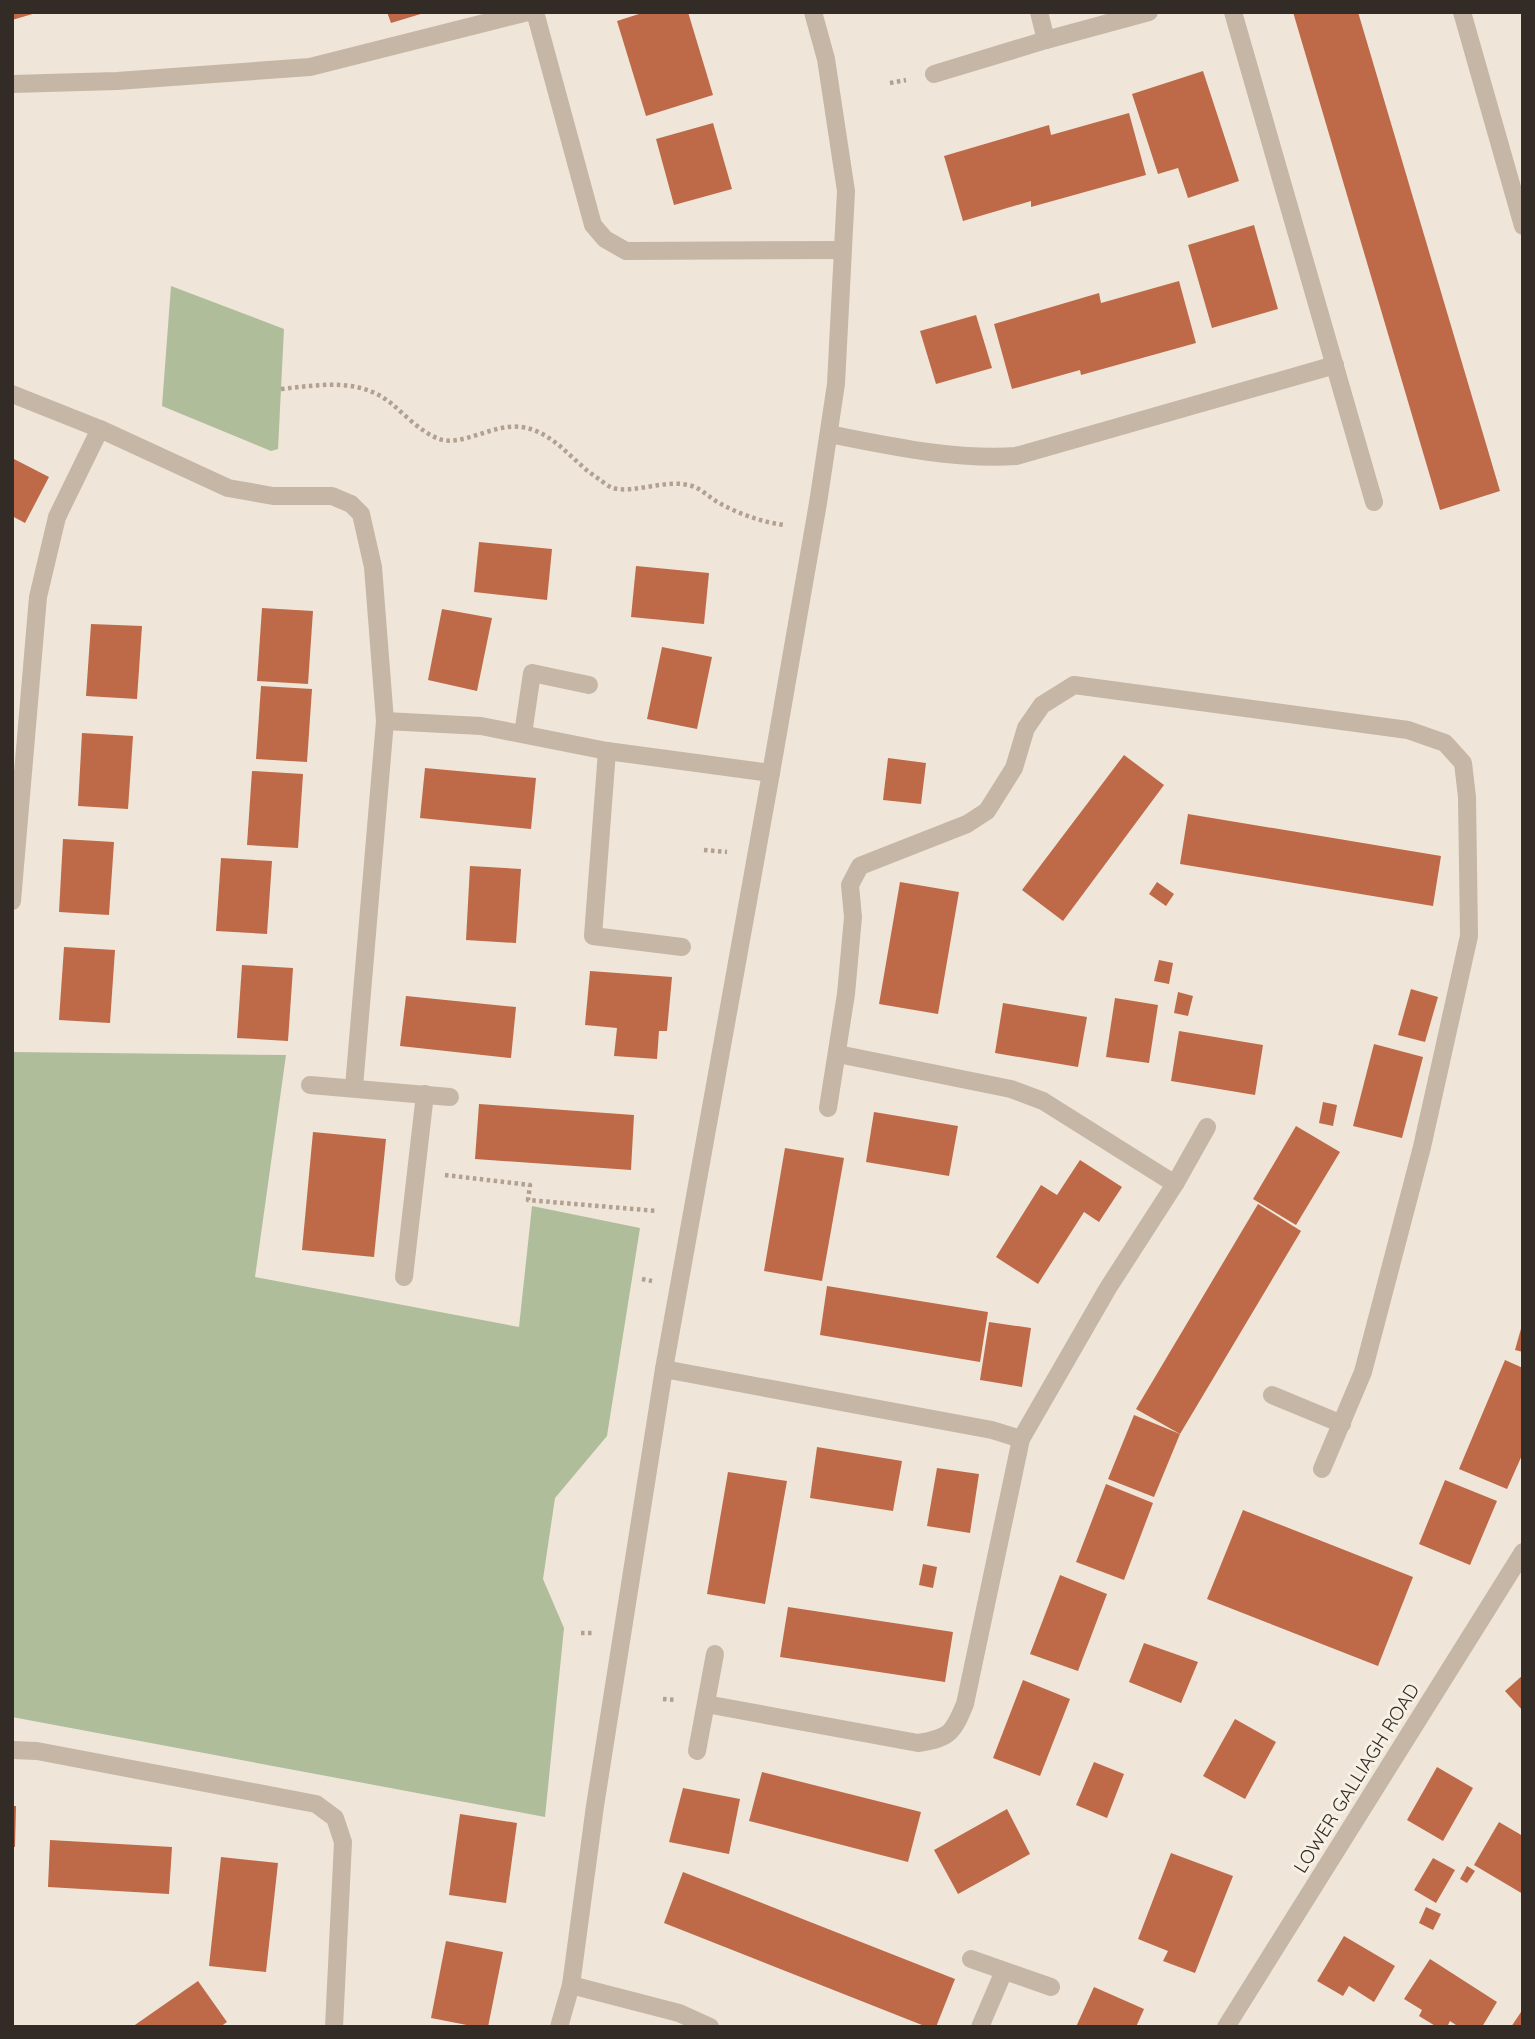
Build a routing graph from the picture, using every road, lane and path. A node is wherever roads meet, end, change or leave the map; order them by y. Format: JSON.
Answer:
{"nodes":[{"id":1,"x":528,"y":12,"type":"edge"},
{"id":2,"x":535,"y":12,"type":"edge"},
{"id":3,"x":813,"y":12,"type":"edge"},
{"id":4,"x":1038,"y":12,"type":"edge"},
{"id":5,"x":1149,"y":12,"type":"edge"},
{"id":6,"x":1233,"y":12,"type":"edge"},
{"id":7,"x":1462,"y":12,"type":"edge"},
{"id":8,"x":1046,"y":40,"type":"junction"},
{"id":9,"x":934,"y":74,"type":"dead end"},
{"id":10,"x":12,"y":84,"type":"edge"},
{"id":11,"x":1523,"y":226,"type":"edge"},
{"id":12,"x":843,"y":250,"type":"junction"},
{"id":13,"x":1335,"y":365,"type":"junction"},
{"id":14,"x":281,"y":389,"type":"dead end"},
{"id":15,"x":12,"y":394,"type":"edge"},
{"id":16,"x":100,"y":429,"type":"junction"},
{"id":17,"x":829,"y":434,"type":"junction"},
{"id":18,"x":1374,"y":502,"type":"dead end"},
{"id":19,"x":813,"y":530,"type":"junction"},
{"id":20,"x":589,"y":685,"type":"dead end"},
{"id":21,"x":385,"y":721,"type":"junction"},
{"id":22,"x":523,"y":734,"type":"junction"},
{"id":23,"x":607,"y":751,"type":"junction"},
{"id":24,"x":771,"y":773,"type":"junction"},
{"id":25,"x":704,"y":850,"type":"dead end"},
{"id":26,"x":732,"y":853,"type":"dead end"},
{"id":27,"x":12,"y":901,"type":"edge"},
{"id":28,"x":682,"y":947,"type":"dead end"},
{"id":29,"x":838,"y":1054,"type":"junction"},
{"id":30,"x":310,"y":1085,"type":"dead end"},
{"id":31,"x":355,"y":1087,"type":"junction"},
{"id":32,"x":425,"y":1094,"type":"junction"},
{"id":33,"x":450,"y":1097,"type":"dead end"},
{"id":34,"x":828,"y":1108,"type":"dead end"},
{"id":35,"x":1207,"y":1127,"type":"dead end"},
{"id":36,"x":416,"y":1172,"type":"junction"},
{"id":37,"x":1175,"y":1184,"type":"junction"},
{"id":38,"x":657,"y":1211,"type":"dead end"},
{"id":39,"x":404,"y":1277,"type":"dead end"},
{"id":40,"x":664,"y":1369,"type":"junction"},
{"id":41,"x":1272,"y":1395,"type":"dead end"},
{"id":42,"x":1342,"y":1424,"type":"junction"},
{"id":43,"x":1021,"y":1439,"type":"junction"},
{"id":44,"x":1322,"y":1469,"type":"dead end"},
{"id":45,"x":1523,"y":1552,"type":"edge"},
{"id":46,"x":715,"y":1654,"type":"dead end"},
{"id":47,"x":706,"y":1704,"type":"junction"},
{"id":48,"x":12,"y":1751,"type":"edge"},
{"id":49,"x":697,"y":1751,"type":"dead end"},
{"id":50,"x":971,"y":1959,"type":"dead end"},
{"id":51,"x":1004,"y":1970,"type":"junction"},
{"id":52,"x":571,"y":1985,"type":"junction"},
{"id":53,"x":1051,"y":1987,"type":"dead end"},
{"id":54,"x":334,"y":2027,"type":"edge"},
{"id":55,"x":559,"y":2027,"type":"edge"},
{"id":56,"x":710,"y":2027,"type":"edge"},
{"id":57,"x":980,"y":2027,"type":"edge"},
{"id":58,"x":1226,"y":2027,"type":"edge"}],
"edges":[{"from":1,"to":10,"type":"street"},
{"from":2,"to":12,"type":"street"},
{"from":3,"to":12,"type":"street"},
{"from":4,"to":8,"type":"street"},
{"from":5,"to":8,"type":"street"},
{"from":6,"to":13,"type":"street"},
{"from":7,"to":11,"type":"street"},
{"from":8,"to":9,"type":"street"},
{"from":12,"to":17,"type":"street"},
{"from":13,"to":17,"type":"street"},
{"from":13,"to":18,"type":"street"},
{"from":14,"to":19,"type":"path"},
{"from":15,"to":16,"type":"street"},
{"from":16,"to":21,"type":"street"},
{"from":16,"to":27,"type":"street"},
{"from":17,"to":19,"type":"street"},
{"from":19,"to":24,"type":"street"},
{"from":20,"to":22,"type":"street"},
{"from":21,"to":22,"type":"street"},
{"from":21,"to":31,"type":"street"},
{"from":22,"to":23,"type":"street"},
{"from":23,"to":24,"type":"street"},
{"from":23,"to":28,"type":"street"},
{"from":24,"to":40,"type":"street"},
{"from":25,"to":26,"type":"path"},
{"from":29,"to":34,"type":"street"},
{"from":29,"to":37,"type":"street"},
{"from":29,"to":42,"type":"street"},
{"from":30,"to":31,"type":"street"},
{"from":31,"to":32,"type":"street"},
{"from":32,"to":33,"type":"street"},
{"from":32,"to":36,"type":"street"},
{"from":35,"to":37,"type":"street"},
{"from":36,"to":38,"type":"path"},
{"from":36,"to":39,"type":"street"},
{"from":37,"to":43,"type":"street"},
{"from":40,"to":43,"type":"street"},
{"from":40,"to":52,"type":"street"},
{"from":41,"to":42,"type":"street"},
{"from":42,"to":44,"type":"street"},
{"from":43,"to":47,"type":"street"},
{"from":45,"to":58,"type":"street","name":"LOWER GALLIAGH ROAD"},
{"from":46,"to":47,"type":"street"},
{"from":47,"to":49,"type":"street"},
{"from":48,"to":54,"type":"street"},
{"from":50,"to":51,"type":"street"},
{"from":51,"to":53,"type":"street"},
{"from":51,"to":57,"type":"street"},
{"from":52,"to":55,"type":"street"},
{"from":52,"to":56,"type":"street"}]}
